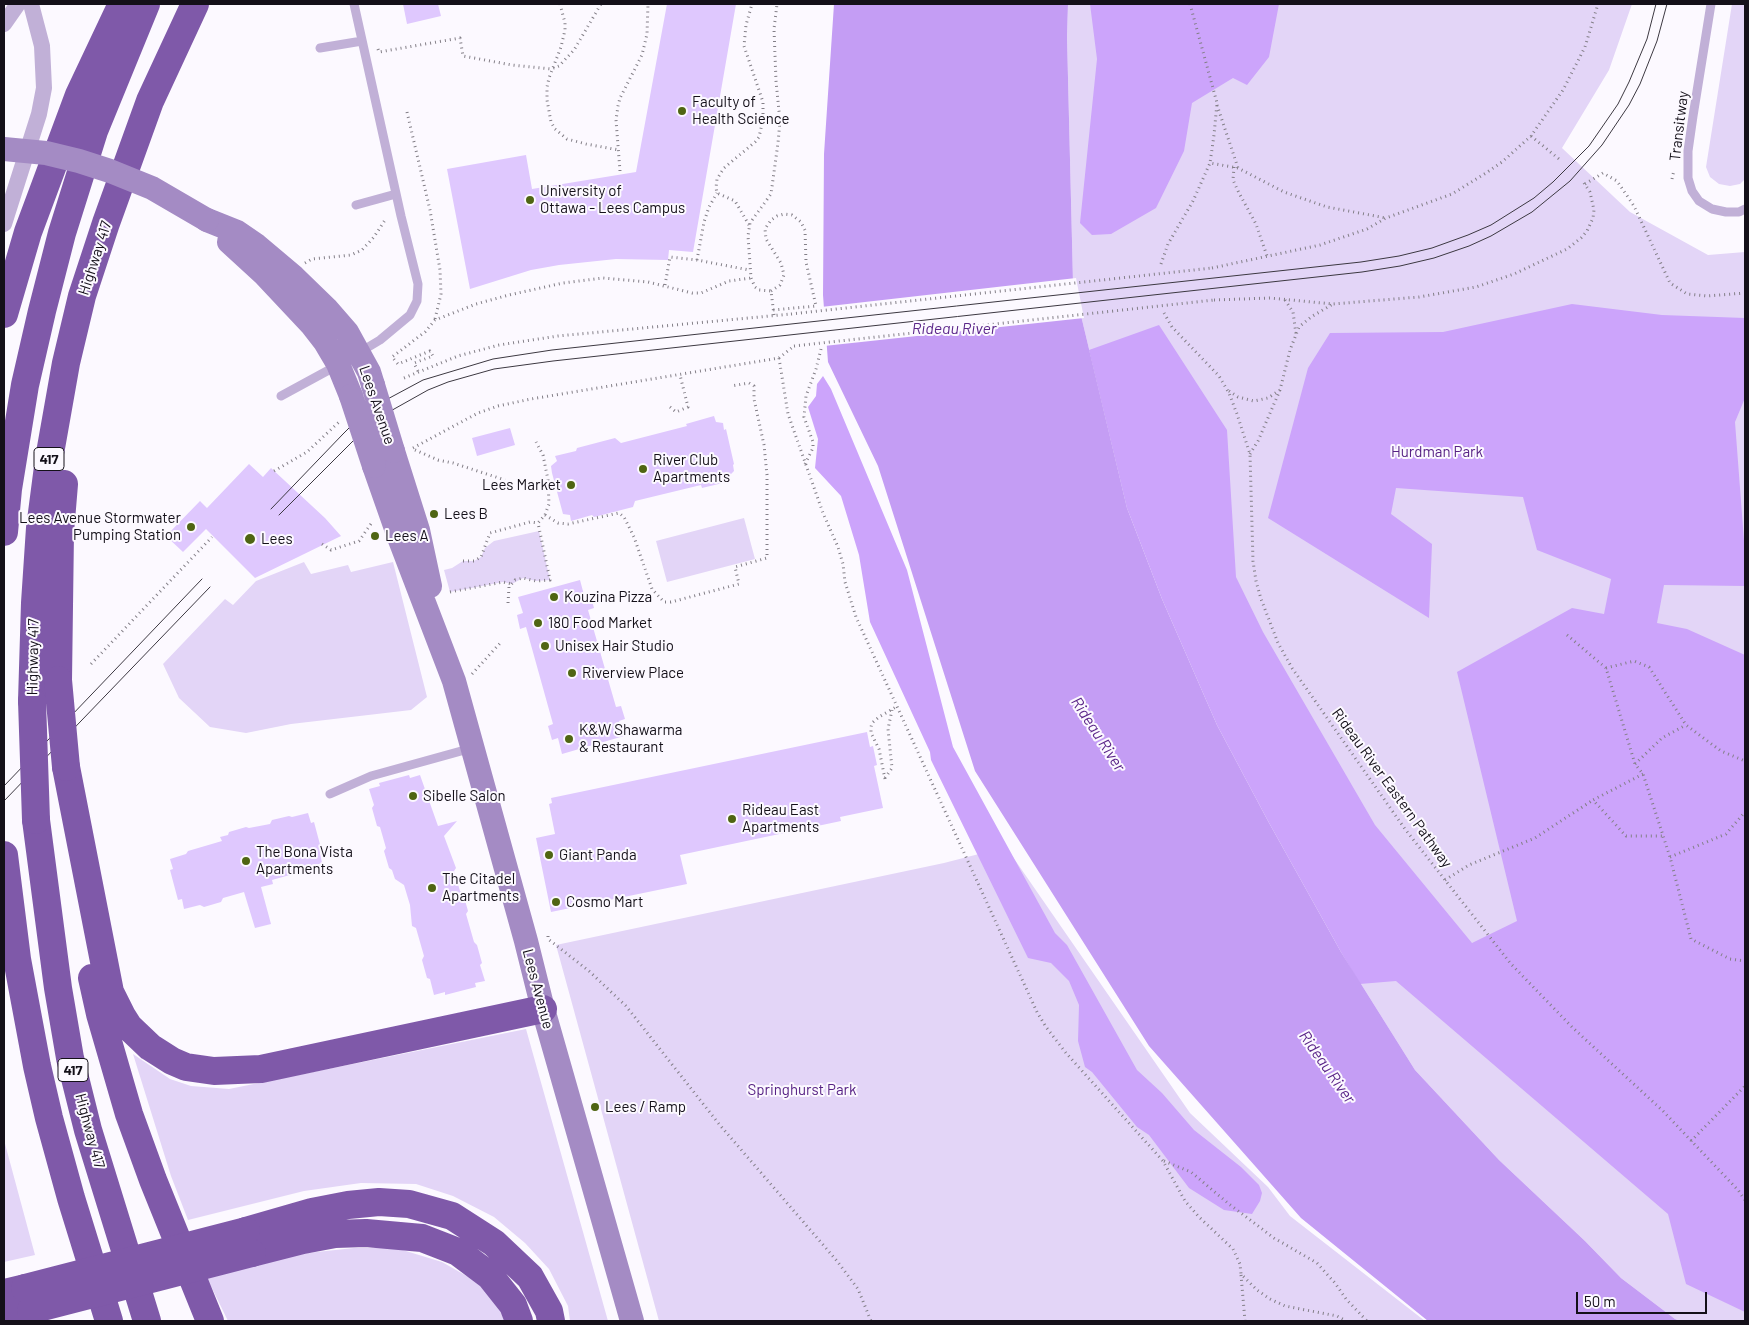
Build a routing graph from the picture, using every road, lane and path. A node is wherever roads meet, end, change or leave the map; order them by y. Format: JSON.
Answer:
{"nodes":[{"id":1,"x":18,"y":4,"type":"edge"},
{"id":2,"x":32,"y":4,"type":"edge"},
{"id":3,"x":122,"y":4,"type":"edge"},
{"id":4,"x":146,"y":4,"type":"edge"},
{"id":5,"x":195,"y":4,"type":"edge"},
{"id":6,"x":354,"y":4,"type":"edge"},
{"id":7,"x":560,"y":4,"type":"edge"},
{"id":8,"x":601,"y":4,"type":"edge"},
{"id":9,"x":648,"y":4,"type":"edge"},
{"id":10,"x":752,"y":4,"type":"edge"},
{"id":11,"x":776,"y":4,"type":"edge"},
{"id":12,"x":1190,"y":4,"type":"edge"},
{"id":13,"x":1598,"y":4,"type":"edge"},
{"id":14,"x":1711,"y":4,"type":"edge"},
{"id":15,"x":4,"y":24,"type":"edge"},
{"id":16,"x":362,"y":41,"type":"junction"},
{"id":17,"x":377,"y":44,"type":"dead end"},
{"id":18,"x":320,"y":48,"type":"dead end"},
{"id":19,"x":553,"y":68,"type":"junction"},
{"id":20,"x":1217,"y":103,"type":"junction"},
{"id":21,"x":407,"y":112,"type":"dead end"},
{"id":22,"x":1531,"y":136,"type":"junction"},
{"id":23,"x":4,"y":149,"type":"edge"},
{"id":24,"x":618,"y":150,"type":"junction"},
{"id":25,"x":1559,"y":159,"type":"dead end"},
{"id":26,"x":1210,"y":163,"type":"junction"},
{"id":27,"x":1236,"y":168,"type":"junction"},
{"id":28,"x":620,"y":171,"type":"dead end"},
{"id":29,"x":1582,"y":180,"type":"dead end"},
{"id":30,"x":1585,"y":184,"type":"junction"},
{"id":31,"x":716,"y":193,"type":"junction"},
{"id":32,"x":396,"y":194,"type":"junction"},
{"id":33,"x":356,"y":205,"type":"dead end"},
{"id":34,"x":1745,"y":209,"type":"edge"},
{"id":35,"x":1386,"y":218,"type":"junction"},
{"id":36,"x":207,"y":220,"type":"junction"},
{"id":37,"x":385,"y":220,"type":"dead end"},
{"id":38,"x":4,"y":224,"type":"edge"},
{"id":39,"x":106,"y":224,"type":"junction"},
{"id":40,"x":750,"y":225,"type":"junction"},
{"id":41,"x":1267,"y":256,"type":"junction"},
{"id":42,"x":697,"y":260,"type":"junction"},
{"id":43,"x":1161,"y":264,"type":"dead end"},
{"id":44,"x":749,"y":270,"type":"junction"},
{"id":45,"x":294,"y":277,"type":"junction"},
{"id":46,"x":751,"y":278,"type":"junction"},
{"id":47,"x":665,"y":285,"type":"junction"},
{"id":48,"x":771,"y":292,"type":"junction"},
{"id":49,"x":1745,"y":294,"type":"edge"},
{"id":50,"x":1285,"y":300,"type":"junction"},
{"id":51,"x":1333,"y":304,"type":"junction"},
{"id":52,"x":773,"y":310,"type":"junction"},
{"id":53,"x":1164,"y":313,"type":"dead end"},
{"id":54,"x":4,"y":314,"type":"edge"},
{"id":55,"x":774,"y":316,"type":"junction"},
{"id":56,"x":435,"y":320,"type":"junction"},
{"id":57,"x":1296,"y":334,"type":"junction"},
{"id":58,"x":821,"y":349,"type":"dead end"},
{"id":59,"x":779,"y":358,"type":"junction"},
{"id":60,"x":348,"y":359,"type":"junction"},
{"id":61,"x":418,"y":371,"type":"junction"},
{"id":62,"x":680,"y":374,"type":"junction"},
{"id":63,"x":404,"y":378,"type":"dead end"},
{"id":64,"x":731,"y":386,"type":"dead end"},
{"id":65,"x":1226,"y":388,"type":"junction"},
{"id":66,"x":1280,"y":390,"type":"junction"},
{"id":67,"x":281,"y":396,"type":"dead end"},
{"id":68,"x":670,"y":407,"type":"dead end"},
{"id":69,"x":339,"y":422,"type":"dead end"},
{"id":70,"x":536,"y":442,"type":"dead end"},
{"id":71,"x":402,"y":450,"type":"junction"},
{"id":72,"x":1250,"y":454,"type":"junction"},
{"id":73,"x":805,"y":464,"type":"junction"},
{"id":74,"x":274,"y":471,"type":"dead end"},
{"id":75,"x":505,"y":480,"type":"dead end"},
{"id":76,"x":389,"y":510,"type":"junction"},
{"id":77,"x":545,"y":515,"type":"junction"},
{"id":78,"x":538,"y":523,"type":"junction"},
{"id":79,"x":4,"y":532,"type":"edge"},
{"id":80,"x":212,"y":537,"type":"dead end"},
{"id":81,"x":322,"y":544,"type":"dead end"},
{"id":82,"x":463,"y":561,"type":"dead end"},
{"id":83,"x":512,"y":584,"type":"junction"},
{"id":84,"x":450,"y":592,"type":"dead end"},
{"id":85,"x":508,"y":603,"type":"dead end"},
{"id":86,"x":1566,"y":635,"type":"dead end"},
{"id":87,"x":502,"y":641,"type":"dead end"},
{"id":88,"x":445,"y":656,"type":"junction"},
{"id":89,"x":91,"y":664,"type":"dead end"},
{"id":90,"x":1606,"y":668,"type":"junction"},
{"id":91,"x":470,"y":676,"type":"dead end"},
{"id":92,"x":894,"y":708,"type":"junction"},
{"id":93,"x":1686,"y":725,"type":"junction"},
{"id":94,"x":472,"y":748,"type":"junction"},
{"id":95,"x":1745,"y":762,"type":"edge"},
{"id":96,"x":1634,"y":764,"type":"junction"},
{"id":97,"x":66,"y":767,"type":"junction"},
{"id":98,"x":1643,"y":774,"type":"junction"},
{"id":99,"x":330,"y":794,"type":"dead end"},
{"id":100,"x":1593,"y":800,"type":"junction"},
{"id":101,"x":1745,"y":812,"type":"edge"},
{"id":102,"x":1663,"y":836,"type":"junction"},
{"id":103,"x":4,"y":855,"type":"edge"},
{"id":104,"x":1670,"y":857,"type":"junction"},
{"id":105,"x":1445,"y":880,"type":"junction"},
{"id":106,"x":533,"y":937,"type":"junction"},
{"id":107,"x":1745,"y":961,"type":"edge"},
{"id":108,"x":543,"y":1008,"type":"junction"},
{"id":109,"x":1745,"y":1086,"type":"edge"},
{"id":110,"x":1691,"y":1141,"type":"junction"},
{"id":111,"x":1163,"y":1161,"type":"junction"},
{"id":112,"x":1745,"y":1200,"type":"edge"},
{"id":113,"x":249,"y":1242,"type":"junction"},
{"id":114,"x":1241,"y":1274,"type":"junction"},
{"id":115,"x":20,"y":1297,"type":"edge"},
{"id":116,"x":4,"y":1317,"type":"edge"},
{"id":117,"x":110,"y":1321,"type":"edge"},
{"id":118,"x":147,"y":1321,"type":"edge"},
{"id":119,"x":210,"y":1321,"type":"edge"},
{"id":120,"x":519,"y":1321,"type":"edge"},
{"id":121,"x":551,"y":1321,"type":"edge"},
{"id":122,"x":632,"y":1321,"type":"edge"},
{"id":123,"x":871,"y":1321,"type":"edge"},
{"id":124,"x":1245,"y":1321,"type":"edge"},
{"id":125,"x":1346,"y":1321,"type":"edge"},
{"id":126,"x":1367,"y":1321,"type":"edge"}],
"edges":[{"from":1,"to":15,"type":"street"},
{"from":2,"to":38,"type":"street"},
{"from":3,"to":54,"type":"highway"},
{"from":4,"to":79,"type":"highway","number":"417"},
{"from":5,"to":39,"type":"highway","name":"Highway 417","number":"417"},
{"from":6,"to":16,"type":"lane"},
{"from":7,"to":19,"type":"path"},
{"from":8,"to":19,"type":"path"},
{"from":9,"to":24,"type":"path"},
{"from":10,"to":31,"type":"path"},
{"from":11,"to":40,"type":"path"},
{"from":12,"to":20,"type":"path"},
{"from":13,"to":22,"type":"path"},
{"from":14,"to":34,"type":"lane","name":"Transitway"},
{"from":16,"to":18,"type":"lane"},
{"from":16,"to":32,"type":"lane"},
{"from":17,"to":19,"type":"path"},
{"from":19,"to":24,"type":"path"},
{"from":20,"to":26,"type":"path"},
{"from":20,"to":27,"type":"path"},
{"from":21,"to":56,"type":"path"},
{"from":22,"to":25,"type":"path"},
{"from":22,"to":35,"type":"path"},
{"from":23,"to":36,"type":"main road","name":"Lees Avenue","bridge":true},
{"from":24,"to":28,"type":"path"},
{"from":26,"to":27,"type":"path"},
{"from":26,"to":43,"type":"path"},
{"from":27,"to":35,"type":"path"},
{"from":27,"to":41,"type":"path"},
{"from":29,"to":30,"type":"path"},
{"from":30,"to":49,"type":"path"},
{"from":30,"to":51,"type":"path"},
{"from":31,"to":40,"type":"path"},
{"from":31,"to":42,"type":"path"},
{"from":32,"to":33,"type":"lane"},
{"from":32,"to":60,"type":"lane"},
{"from":35,"to":41,"type":"path"},
{"from":36,"to":45,"type":"main road","name":"Lees Avenue"},
{"from":36,"to":60,"type":"main road","name":"Lees Avenue"},
{"from":37,"to":45,"type":"path"},
{"from":39,"to":97,"type":"highway","bridge":true},
{"from":39,"to":118,"type":"highway","name":"Highway 417","number":"417","bridge":true},
{"from":40,"to":44,"type":"path"},
{"from":41,"to":55,"type":"path","bridge":true},
{"from":42,"to":44,"type":"path"},
{"from":42,"to":47,"type":"path"},
{"from":44,"to":46,"type":"path"},
{"from":45,"to":60,"type":"main road","name":"Lees Avenue"},
{"from":46,"to":47,"type":"path"},
{"from":46,"to":48,"type":"path"},
{"from":47,"to":56,"type":"path"},
{"from":48,"to":52,"type":"path"},
{"from":48,"to":52,"type":"path"},
{"from":50,"to":51,"type":"path"},
{"from":50,"to":57,"type":"path"},
{"from":50,"to":59,"type":"path","bridge":true},
{"from":51,"to":57,"type":"path"},
{"from":52,"to":55,"type":"path"},
{"from":53,"to":65,"type":"path","name":"Rideau River Eastern Pathway"},
{"from":55,"to":61,"type":"path"},
{"from":56,"to":61,"type":"path"},
{"from":57,"to":66,"type":"path"},
{"from":58,"to":73,"type":"path"},
{"from":59,"to":62,"type":"path"},
{"from":59,"to":73,"type":"path"},
{"from":60,"to":67,"type":"lane"},
{"from":60,"to":71,"type":"main road","name":"Lees Avenue","bridge":true},
{"from":60,"to":76,"type":"main road","name":"Lees Avenue","bridge":true},
{"from":61,"to":63,"type":"path"},
{"from":62,"to":68,"type":"path"},
{"from":62,"to":71,"type":"path"},
{"from":64,"to":77,"type":"path"},
{"from":65,"to":66,"type":"path"},
{"from":65,"to":72,"type":"path","name":"Rideau River Eastern Pathway"},
{"from":66,"to":72,"type":"path"},
{"from":69,"to":74,"type":"path"},
{"from":70,"to":77,"type":"path"},
{"from":71,"to":75,"type":"path"},
{"from":71,"to":88,"type":"main road","name":"Lees Avenue"},
{"from":72,"to":105,"type":"path","name":"Rideau River Eastern Pathway"},
{"from":73,"to":92,"type":"path"},
{"from":76,"to":81,"type":"path"},
{"from":76,"to":88,"type":"main road","name":"Lees Avenue"},
{"from":77,"to":78,"type":"path"},
{"from":78,"to":82,"type":"path"},
{"from":78,"to":83,"type":"path"},
{"from":80,"to":89,"type":"path"},
{"from":83,"to":84,"type":"path"},
{"from":83,"to":85,"type":"path"},
{"from":86,"to":90,"type":"path"},
{"from":87,"to":91,"type":"path"},
{"from":88,"to":94,"type":"main road","name":"Lees Avenue"},
{"from":90,"to":93,"type":"path"},
{"from":90,"to":96,"type":"path"},
{"from":92,"to":92,"type":"path"},
{"from":92,"to":111,"type":"path"},
{"from":93,"to":95,"type":"path"},
{"from":93,"to":96,"type":"path"},
{"from":94,"to":99,"type":"lane"},
{"from":94,"to":106,"type":"main road","name":"Lees Avenue"},
{"from":96,"to":98,"type":"path"},
{"from":97,"to":108,"type":"highway"},
{"from":97,"to":119,"type":"highway"},
{"from":98,"to":100,"type":"path"},
{"from":98,"to":102,"type":"path"},
{"from":100,"to":102,"type":"path"},
{"from":100,"to":105,"type":"path"},
{"from":101,"to":104,"type":"path"},
{"from":102,"to":104,"type":"path"},
{"from":103,"to":117,"type":"highway","number":"417"},
{"from":104,"to":107,"type":"path"},
{"from":105,"to":110,"type":"path","name":"Rideau River Eastern Pathway"},
{"from":106,"to":108,"type":"main road","name":"Lees Avenue"},
{"from":106,"to":123,"type":"path"},
{"from":108,"to":122,"type":"main road","name":"Lees Avenue"},
{"from":109,"to":110,"type":"path"},
{"from":110,"to":112,"type":"path","name":"Rideau River Eastern Pathway"},
{"from":111,"to":114,"type":"path"},
{"from":111,"to":126,"type":"path"},
{"from":113,"to":115,"type":"highway","bridge":true},
{"from":113,"to":120,"type":"highway"},
{"from":113,"to":121,"type":"highway"},
{"from":114,"to":124,"type":"path"},
{"from":114,"to":125,"type":"path"},
{"from":115,"to":116,"type":"highway"}]}
